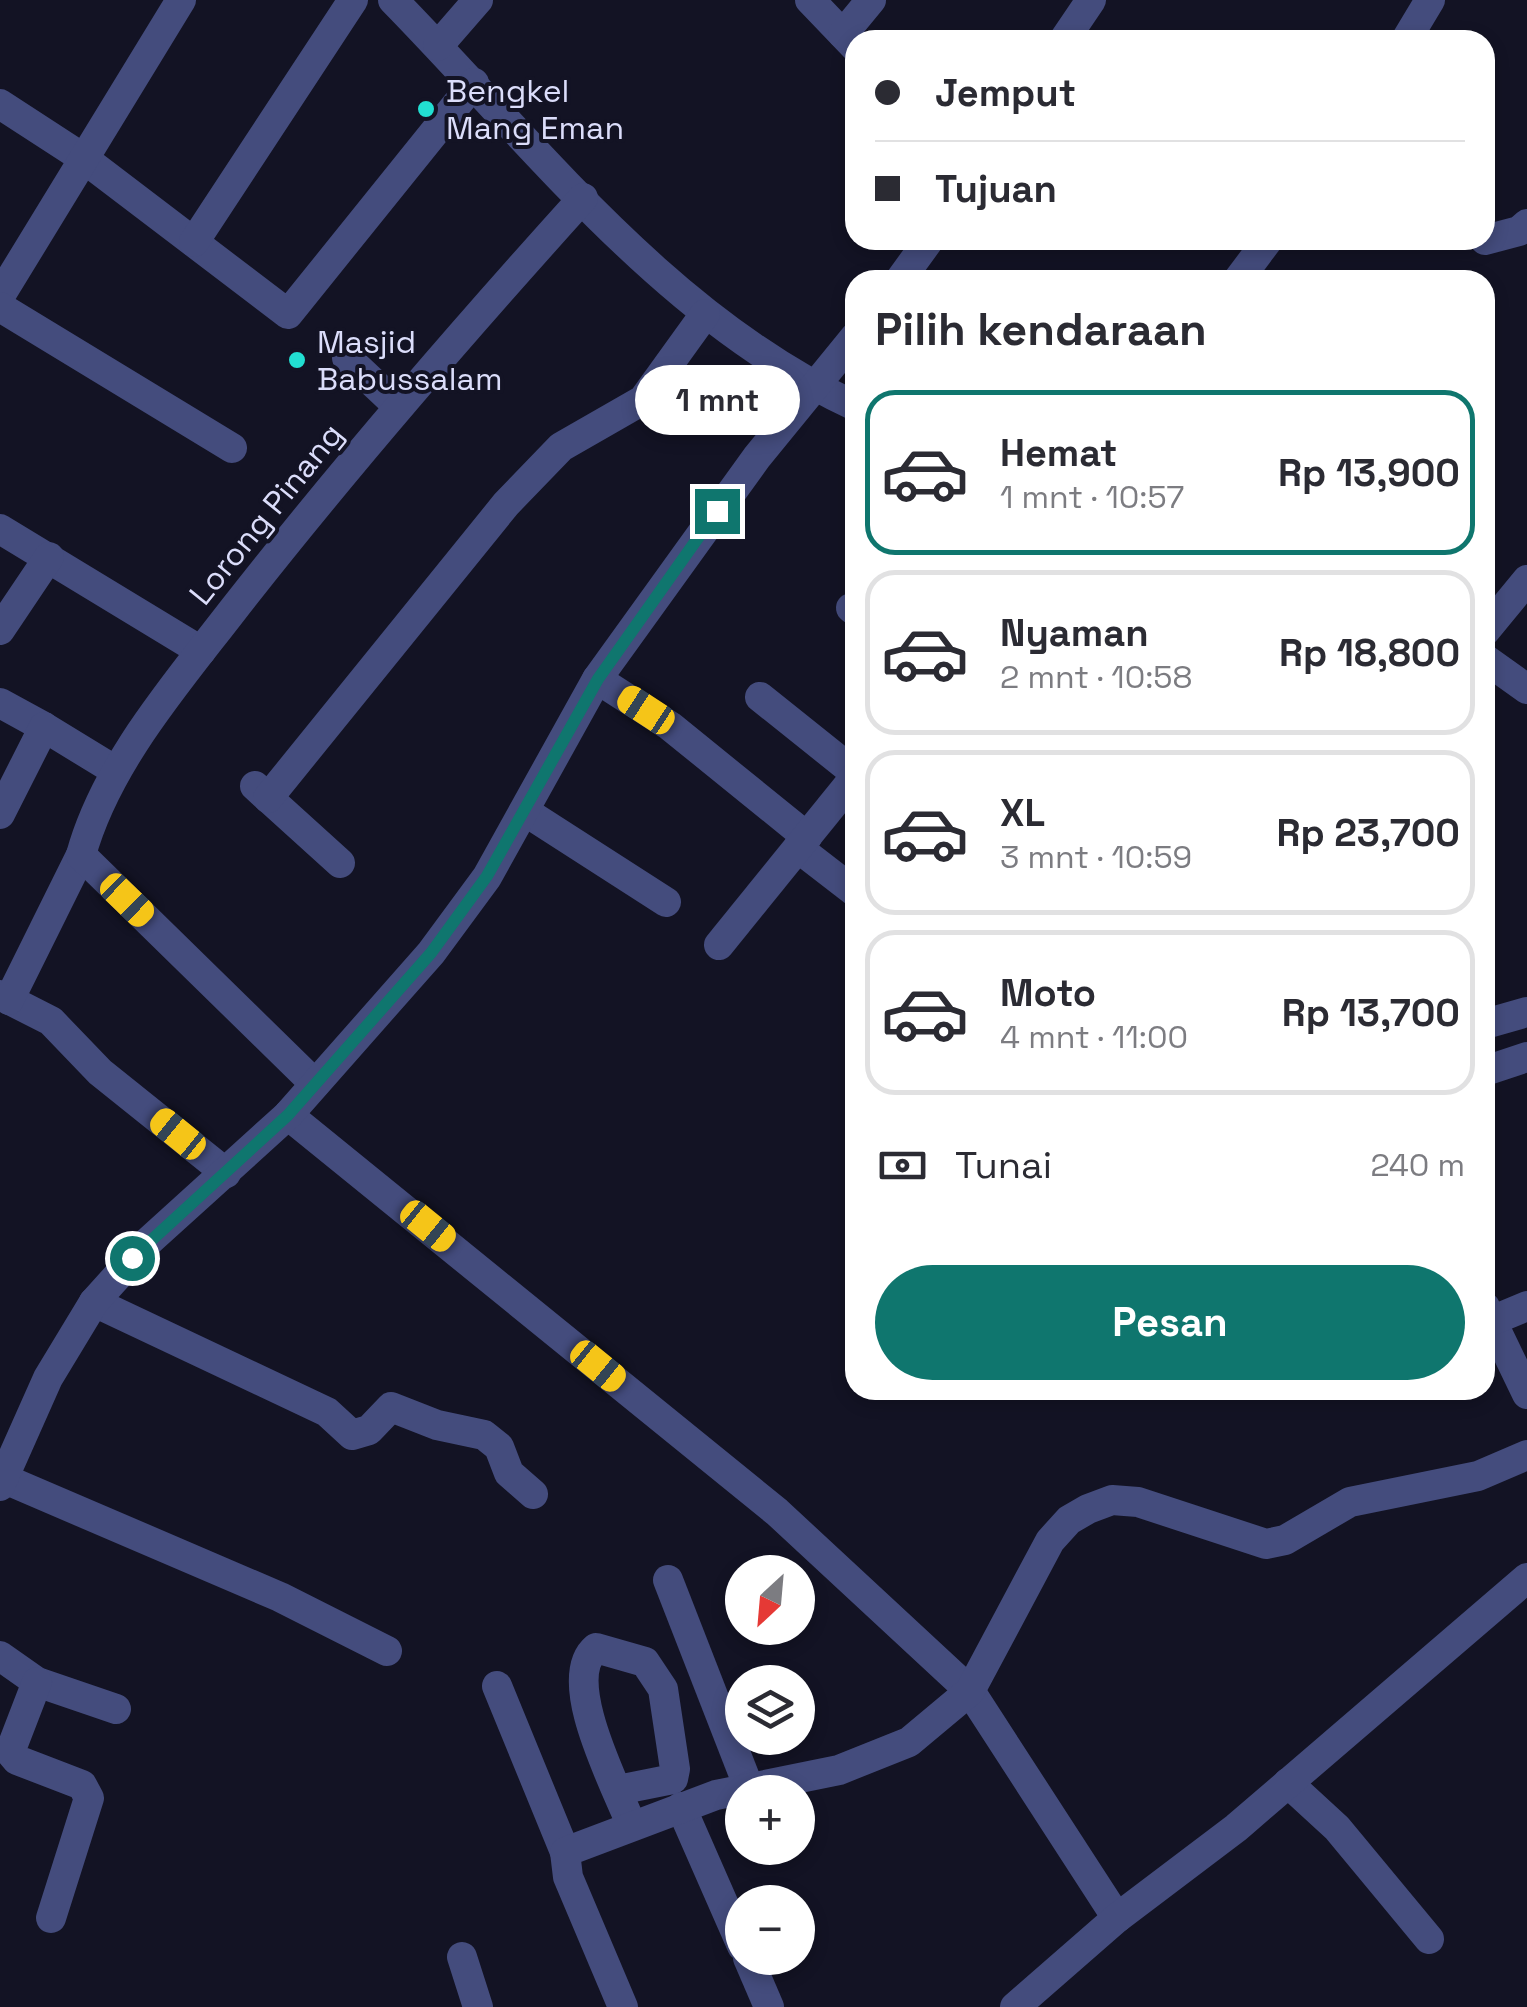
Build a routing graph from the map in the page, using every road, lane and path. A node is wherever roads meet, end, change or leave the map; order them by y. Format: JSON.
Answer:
{"nodes":[{"id":1,"x":181,"y":0,"type":"edge"},
{"id":2,"x":353,"y":0,"type":"edge"},
{"id":3,"x":393,"y":0,"type":"edge"},
{"id":4,"x":478,"y":0,"type":"edge"},
{"id":5,"x":810,"y":0,"type":"edge"},
{"id":6,"x":871,"y":0,"type":"edge"},
{"id":7,"x":1091,"y":0,"type":"edge"},
{"id":8,"x":1430,"y":0,"type":"edge"},
{"id":9,"x":854,"y":30,"type":"edge"},
{"id":10,"x":1071,"y":30,"type":"edge"},
{"id":11,"x":1412,"y":30,"type":"edge"},
{"id":12,"x":845,"y":36,"type":"edge"},
{"id":13,"x":438,"y":46,"type":"junction"},
{"id":14,"x":474,"y":83,"type":"junction"},
{"id":15,"x":0,"y":104,"type":"edge"},
{"id":16,"x":83,"y":158,"type":"junction"},
{"id":17,"x":582,"y":198,"type":"junction"},
{"id":18,"x":1527,"y":224,"type":"edge"},
{"id":19,"x":1495,"y":237,"type":"edge"},
{"id":20,"x":194,"y":242,"type":"junction"},
{"id":21,"x":0,"y":296,"type":"edge"},
{"id":22,"x":0,"y":307,"type":"edge"},
{"id":23,"x":705,"y":314,"type":"junction"},
{"id":24,"x":845,"y":348,"type":"edge"},
{"id":25,"x":346,"y":358,"type":"dead end"},
{"id":26,"x":812,"y":386,"type":"junction"},
{"id":27,"x":845,"y":401,"type":"edge"},
{"id":28,"x":398,"y":406,"type":"junction"},
{"id":29,"x":232,"y":448,"type":"dead end"},
{"id":30,"x":0,"y":529,"type":"edge"},
{"id":31,"x":50,"y":557,"type":"junction"},
{"id":32,"x":1527,"y":580,"type":"edge"},
{"id":33,"x":1495,"y":619,"type":"edge"},
{"id":34,"x":0,"y":630,"type":"edge"},
{"id":35,"x":202,"y":650,"type":"junction"},
{"id":36,"x":1495,"y":666,"type":"edge"},
{"id":37,"x":598,"y":679,"type":"junction"},
{"id":38,"x":1527,"y":689,"type":"edge"},
{"id":39,"x":760,"y":698,"type":"dead end"},
{"id":40,"x":0,"y":702,"type":"edge"},
{"id":41,"x":44,"y":727,"type":"junction"},
{"id":42,"x":845,"y":767,"type":"edge"},
{"id":43,"x":116,"y":771,"type":"junction"},
{"id":44,"x":845,"y":788,"type":"edge"},
{"id":45,"x":526,"y":812,"type":"junction"},
{"id":46,"x":0,"y":814,"type":"edge"},
{"id":47,"x":802,"y":842,"type":"junction"},
{"id":48,"x":81,"y":854,"type":"junction"},
{"id":49,"x":340,"y":863,"type":"dead end"},
{"id":50,"x":845,"y":883,"type":"edge"},
{"id":51,"x":666,"y":902,"type":"dead end"},
{"id":52,"x":719,"y":945,"type":"dead end"},
{"id":53,"x":5,"y":998,"type":"edge"},
{"id":54,"x":1527,"y":1012,"type":"edge"},
{"id":55,"x":1495,"y":1021,"type":"edge"},
{"id":56,"x":1527,"y":1057,"type":"edge"},
{"id":57,"x":1495,"y":1067,"type":"edge"},
{"id":58,"x":315,"y":1084,"type":"junction"},
{"id":59,"x":288,"y":1115,"type":"junction"},
{"id":60,"x":226,"y":1173,"type":"junction"},
{"id":61,"x":94,"y":1302,"type":"junction"},
{"id":62,"x":1527,"y":1306,"type":"edge"},
{"id":63,"x":1495,"y":1313,"type":"edge"},
{"id":64,"x":1495,"y":1328,"type":"edge"},
{"id":65,"x":1527,"y":1394,"type":"edge"},
{"id":66,"x":1527,"y":1455,"type":"edge"},
{"id":67,"x":1,"y":1480,"type":"edge"},
{"id":68,"x":533,"y":1494,"type":"dead end"},
{"id":69,"x":1527,"y":1578,"type":"edge"},
{"id":70,"x":668,"y":1580,"type":"dead end"},
{"id":71,"x":387,"y":1650,"type":"dead end"},
{"id":72,"x":0,"y":1656,"type":"edge"},
{"id":73,"x":38,"y":1682,"type":"junction"},
{"id":74,"x":497,"y":1686,"type":"dead end"},
{"id":75,"x":970,"y":1690,"type":"junction"},
{"id":76,"x":116,"y":1709,"type":"dead end"},
{"id":77,"x":744,"y":1775,"type":"edge"},
{"id":78,"x":808,"y":1775,"type":"edge"},
{"id":79,"x":1288,"y":1783,"type":"junction"},
{"id":80,"x":618,"y":1790,"type":"junction"},
{"id":81,"x":725,"y":1795,"type":"edge"},
{"id":82,"x":681,"y":1807,"type":"junction"},
{"id":83,"x":631,"y":1824,"type":"junction"},
{"id":84,"x":565,"y":1852,"type":"junction"},
{"id":85,"x":725,"y":1907,"type":"edge"},
{"id":86,"x":51,"y":1918,"type":"dead end"},
{"id":87,"x":1117,"y":1918,"type":"junction"},
{"id":88,"x":1428,"y":1939,"type":"dead end"},
{"id":89,"x":462,"y":1957,"type":"dead end"},
{"id":90,"x":755,"y":1975,"type":"edge"},
{"id":91,"x":478,"y":2007,"type":"edge"},
{"id":92,"x":623,"y":2007,"type":"edge"},
{"id":93,"x":769,"y":2007,"type":"edge"},
{"id":94,"x":1015,"y":2007,"type":"edge"}],
"edges":[{"from":1,"to":16,"type":"street"},
{"from":2,"to":20,"type":"street"},
{"from":3,"to":13,"type":"street"},
{"from":4,"to":13,"type":"street"},
{"from":5,"to":12,"type":"street"},
{"from":6,"to":9,"type":"street"},
{"from":7,"to":10,"type":"street"},
{"from":8,"to":11,"type":"street"},
{"from":13,"to":14,"type":"street"},
{"from":14,"to":17,"type":"street"},
{"from":14,"to":20,"type":"street"},
{"from":15,"to":16,"type":"street"},
{"from":16,"to":20,"type":"street"},
{"from":16,"to":21,"type":"street"},
{"from":17,"to":23,"type":"street"},
{"from":17,"to":28,"type":"street","name":"Lorong Pinang"},
{"from":18,"to":19,"type":"street"},
{"from":22,"to":29,"type":"street"},
{"from":23,"to":26,"type":"street"},
{"from":23,"to":49,"type":"street"},
{"from":24,"to":26,"type":"street"},
{"from":25,"to":28,"type":"street"},
{"from":26,"to":27,"type":"street"},
{"from":26,"to":37,"type":"street"},
{"from":28,"to":35,"type":"street","name":"Lorong Pinang"},
{"from":30,"to":31,"type":"street"},
{"from":31,"to":34,"type":"street"},
{"from":31,"to":35,"type":"street"},
{"from":32,"to":33,"type":"street"},
{"from":35,"to":43,"type":"street","name":"Lorong Pinang"},
{"from":36,"to":38,"type":"street"},
{"from":37,"to":45,"type":"street"},
{"from":37,"to":47,"type":"street"},
{"from":39,"to":42,"type":"street"},
{"from":40,"to":41,"type":"street"},
{"from":41,"to":43,"type":"street"},
{"from":41,"to":46,"type":"street"},
{"from":43,"to":48,"type":"street","name":"Lorong Pinang"},
{"from":44,"to":47,"type":"street"},
{"from":45,"to":51,"type":"street"},
{"from":45,"to":58,"type":"street"},
{"from":47,"to":50,"type":"street"},
{"from":47,"to":52,"type":"street"},
{"from":48,"to":53,"type":"street","name":"Lorong Pinang"},
{"from":48,"to":58,"type":"street"},
{"from":53,"to":60,"type":"street"},
{"from":54,"to":55,"type":"street"},
{"from":56,"to":57,"type":"street"},
{"from":58,"to":59,"type":"street"},
{"from":59,"to":60,"type":"street"},
{"from":59,"to":75,"type":"street"},
{"from":60,"to":61,"type":"street"},
{"from":61,"to":67,"type":"street"},
{"from":61,"to":68,"type":"street"},
{"from":62,"to":63,"type":"street"},
{"from":64,"to":65,"type":"street"},
{"from":66,"to":75,"type":"street"},
{"from":67,"to":71,"type":"street"},
{"from":69,"to":79,"type":"street"},
{"from":70,"to":77,"type":"street"},
{"from":72,"to":73,"type":"street"},
{"from":73,"to":76,"type":"street"},
{"from":73,"to":86,"type":"street"},
{"from":74,"to":84,"type":"street"},
{"from":75,"to":78,"type":"street"},
{"from":75,"to":87,"type":"street"},
{"from":79,"to":87,"type":"street"},
{"from":79,"to":88,"type":"street"},
{"from":80,"to":80,"type":"street"},
{"from":80,"to":83,"type":"street"},
{"from":81,"to":82,"type":"street"},
{"from":82,"to":83,"type":"street"},
{"from":82,"to":85,"type":"street"},
{"from":83,"to":84,"type":"street"},
{"from":84,"to":92,"type":"street"},
{"from":87,"to":94,"type":"street"},
{"from":89,"to":91,"type":"street"},
{"from":90,"to":93,"type":"street"}]}
